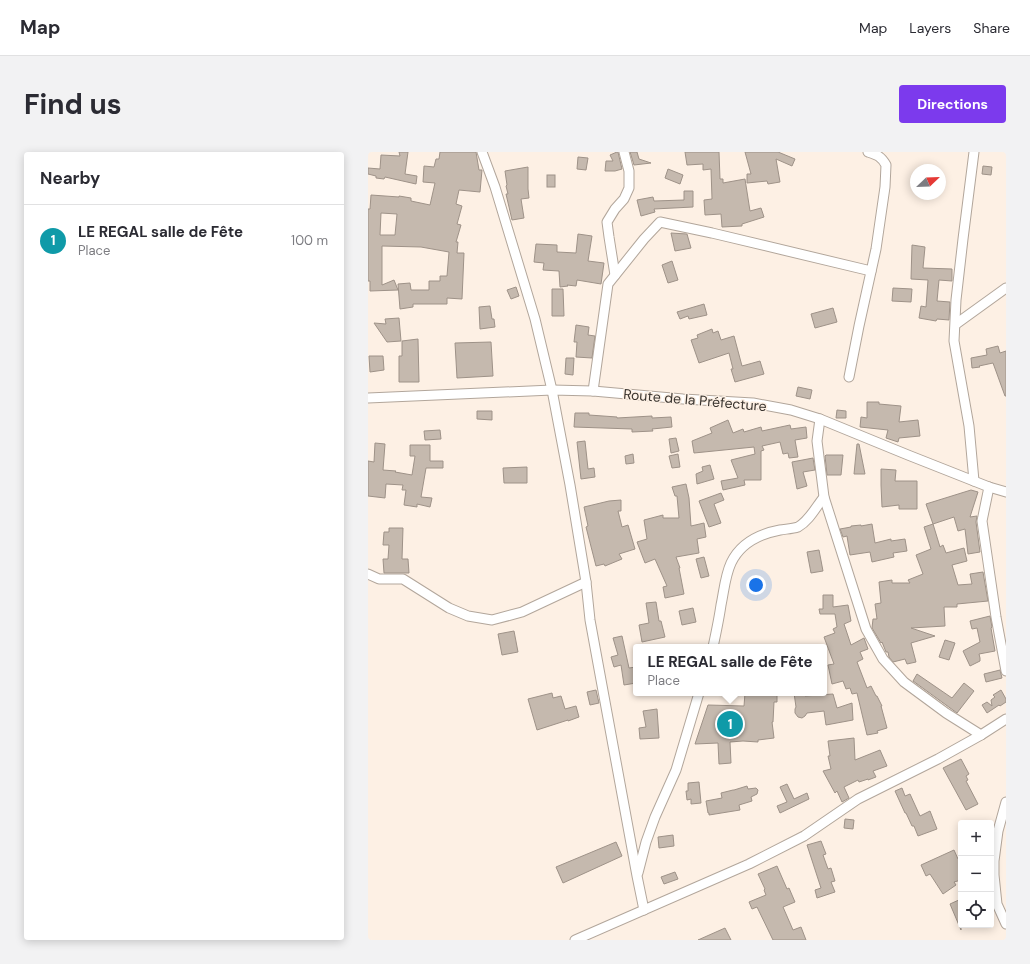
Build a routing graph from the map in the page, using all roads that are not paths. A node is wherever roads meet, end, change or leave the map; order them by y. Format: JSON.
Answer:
{"nodes":[{"id":1,"x":482,"y":152,"type":"edge"},
{"id":2,"x":624,"y":152,"type":"edge"},
{"id":3,"x":868,"y":152,"type":"edge"},
{"id":4,"x":974,"y":152,"type":"edge"},
{"id":5,"x":871,"y":270,"type":"junction"},
{"id":6,"x":615,"y":275,"type":"junction"},
{"id":7,"x":1006,"y":288,"type":"edge"},
{"id":8,"x":956,"y":324,"type":"junction"},
{"id":9,"x":849,"y":377,"type":"dead end"},
{"id":10,"x":552,"y":390,"type":"junction"},
{"id":11,"x":593,"y":391,"type":"junction"},
{"id":12,"x":368,"y":398,"type":"edge"},
{"id":13,"x":820,"y":419,"type":"junction"},
{"id":14,"x":974,"y":481,"type":"junction"},
{"id":15,"x":989,"y":487,"type":"junction"},
{"id":16,"x":1006,"y":492,"type":"edge"},
{"id":17,"x":824,"y":497,"type":"junction"},
{"id":18,"x":368,"y":574,"type":"edge"},
{"id":19,"x":586,"y":582,"type":"junction"},
{"id":20,"x":714,"y":644,"type":"edge"},
{"id":21,"x":1006,"y":671,"type":"edge"},
{"id":22,"x":698,"y":696,"type":"edge"},
{"id":23,"x":1006,"y":719,"type":"edge"},
{"id":24,"x":981,"y":735,"type":"junction"},
{"id":25,"x":1006,"y":802,"type":"edge"},
{"id":26,"x":637,"y":876,"type":"junction"},
{"id":27,"x":644,"y":910,"type":"junction"},
{"id":28,"x":1006,"y":924,"type":"edge"},
{"id":29,"x":575,"y":940,"type":"edge"}],
"edges":[{"from":1,"to":10,"type":"street"},
{"from":2,"to":6,"type":"street"},
{"from":3,"to":5,"type":"street"},
{"from":4,"to":8,"type":"street"},
{"from":5,"to":6,"type":"street"},
{"from":5,"to":9,"type":"street"},
{"from":6,"to":11,"type":"street"},
{"from":7,"to":8,"type":"street"},
{"from":8,"to":14,"type":"street"},
{"from":10,"to":11,"type":"street","name":"Route de la Préfecture"},
{"from":10,"to":12,"type":"street","name":"Route de la Préfecture"},
{"from":10,"to":19,"type":"street"},
{"from":11,"to":13,"type":"street","name":"Route de la Préfecture"},
{"from":13,"to":14,"type":"street","name":"Route de la Préfecture"},
{"from":13,"to":17,"type":"street"},
{"from":14,"to":15,"type":"street","name":"Route de la Préfecture"},
{"from":15,"to":16,"type":"street","name":"Route de la Préfecture"},
{"from":15,"to":21,"type":"street"},
{"from":17,"to":20,"type":"street"},
{"from":17,"to":24,"type":"street"},
{"from":18,"to":19,"type":"street"},
{"from":19,"to":26,"type":"street"},
{"from":22,"to":26,"type":"street"},
{"from":23,"to":24,"type":"street"},
{"from":24,"to":27,"type":"street"},
{"from":25,"to":28,"type":"street"},
{"from":26,"to":27,"type":"street"},
{"from":27,"to":29,"type":"street"}]}
